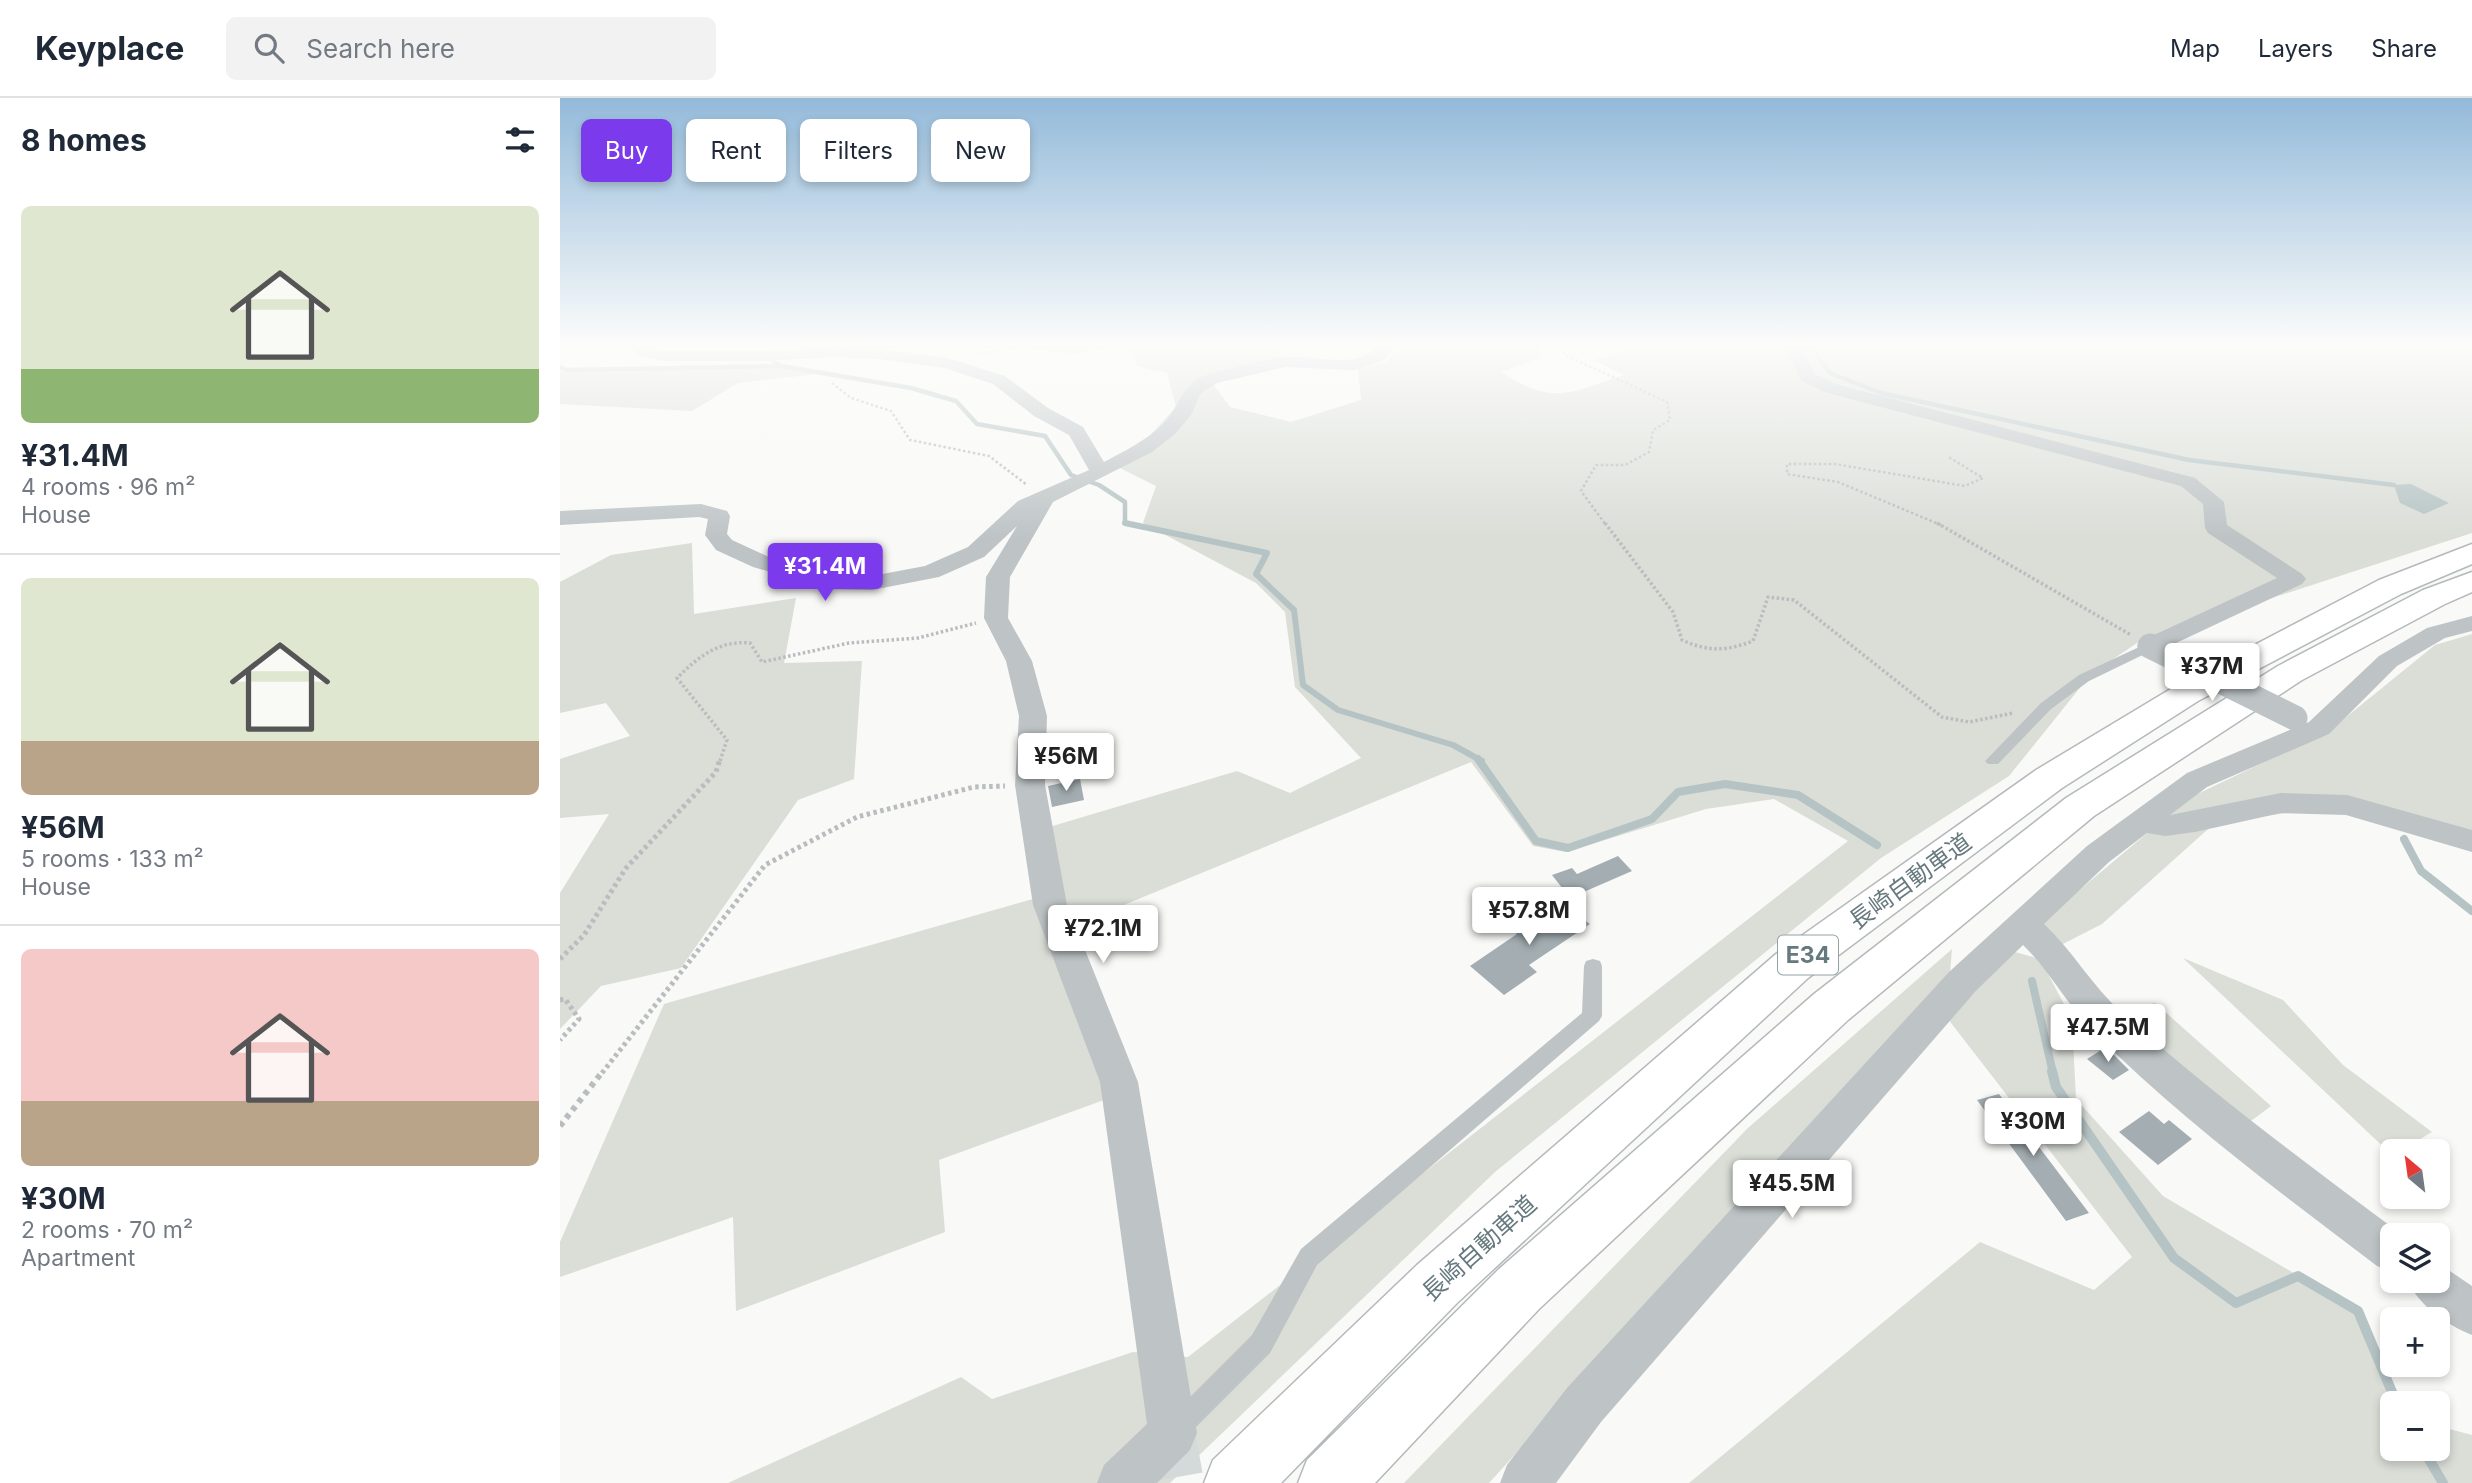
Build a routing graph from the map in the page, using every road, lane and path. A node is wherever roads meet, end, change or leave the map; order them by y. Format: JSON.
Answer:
{"nodes":[{"id":1,"x":887,"y":410,"type":"edge"},
{"id":2,"x":1038,"y":410,"type":"edge"},
{"id":3,"x":1185,"y":410,"type":"edge"},
{"id":4,"x":1668,"y":410,"type":"edge"},
{"id":5,"x":1912,"y":410,"type":"edge"},
{"id":6,"x":1947,"y":456,"type":"dead end"},
{"id":7,"x":1089,"y":476,"type":"junction"},
{"id":8,"x":1044,"y":499,"type":"junction"},
{"id":9,"x":560,"y":518,"type":"edge"},
{"id":10,"x":2472,"y":552,"type":"edge"},
{"id":11,"x":2472,"y":581,"type":"edge"},
{"id":12,"x":996,"y":618,"type":"junction"},
{"id":13,"x":2472,"y":623,"type":"edge"},
{"id":14,"x":2150,"y":646,"type":"junction"},
{"id":15,"x":2046,"y":706,"type":"junction"},
{"id":16,"x":2307,"y":723,"type":"junction"},
{"id":17,"x":1993,"y":761,"type":"dead end"},
{"id":18,"x":1030,"y":785,"type":"junction"},
{"id":19,"x":2140,"y":821,"type":"junction"},
{"id":20,"x":2472,"y":841,"type":"edge"},
{"id":21,"x":2022,"y":924,"type":"junction"},
{"id":22,"x":560,"y":959,"type":"edge"},
{"id":23,"x":1593,"y":966,"type":"dead end"},
{"id":24,"x":560,"y":1000,"type":"edge"},
{"id":25,"x":560,"y":1040,"type":"edge"},
{"id":26,"x":560,"y":1126,"type":"edge"},
{"id":27,"x":2380,"y":1243,"type":"edge"},
{"id":28,"x":2446,"y":1293,"type":"edge"},
{"id":29,"x":2472,"y":1312,"type":"edge"},
{"id":30,"x":1172,"y":1433,"type":"junction"},
{"id":31,"x":1122,"y":1483,"type":"edge"},
{"id":32,"x":1236,"y":1483,"type":"edge"},
{"id":33,"x":1330,"y":1483,"type":"edge"},
{"id":34,"x":1525,"y":1483,"type":"edge"}],
"edges":[{"from":1,"to":8,"type":"path"},
{"from":2,"to":7,"type":"street"},
{"from":3,"to":7,"type":"street"},
{"from":4,"to":15,"type":"path"},
{"from":5,"to":14,"type":"street"},
{"from":6,"to":14,"type":"path"},
{"from":7,"to":8,"type":"street"},
{"from":8,"to":9,"type":"street"},
{"from":8,"to":12,"type":"street"},
{"from":10,"to":32,"type":"highway","name":"長崎自動車道","number":"E34"},
{"from":11,"to":33,"type":"highway","name":"長崎自動車道","number":"E34"},
{"from":12,"to":18,"type":"street"},
{"from":12,"to":22,"type":"path"},
{"from":13,"to":16,"type":"street"},
{"from":14,"to":15,"type":"lane"},
{"from":14,"to":16,"type":"street","bridge":true},
{"from":15,"to":17,"type":"lane"},
{"from":16,"to":19,"type":"street"},
{"from":18,"to":26,"type":"path"},
{"from":18,"to":30,"type":"street"},
{"from":19,"to":20,"type":"street"},
{"from":19,"to":21,"type":"street"},
{"from":21,"to":27,"type":"street"},
{"from":21,"to":34,"type":"street"},
{"from":23,"to":30,"type":"lane"},
{"from":24,"to":25,"type":"path"},
{"from":28,"to":29,"type":"street"},
{"from":30,"to":31,"type":"street"}]}
